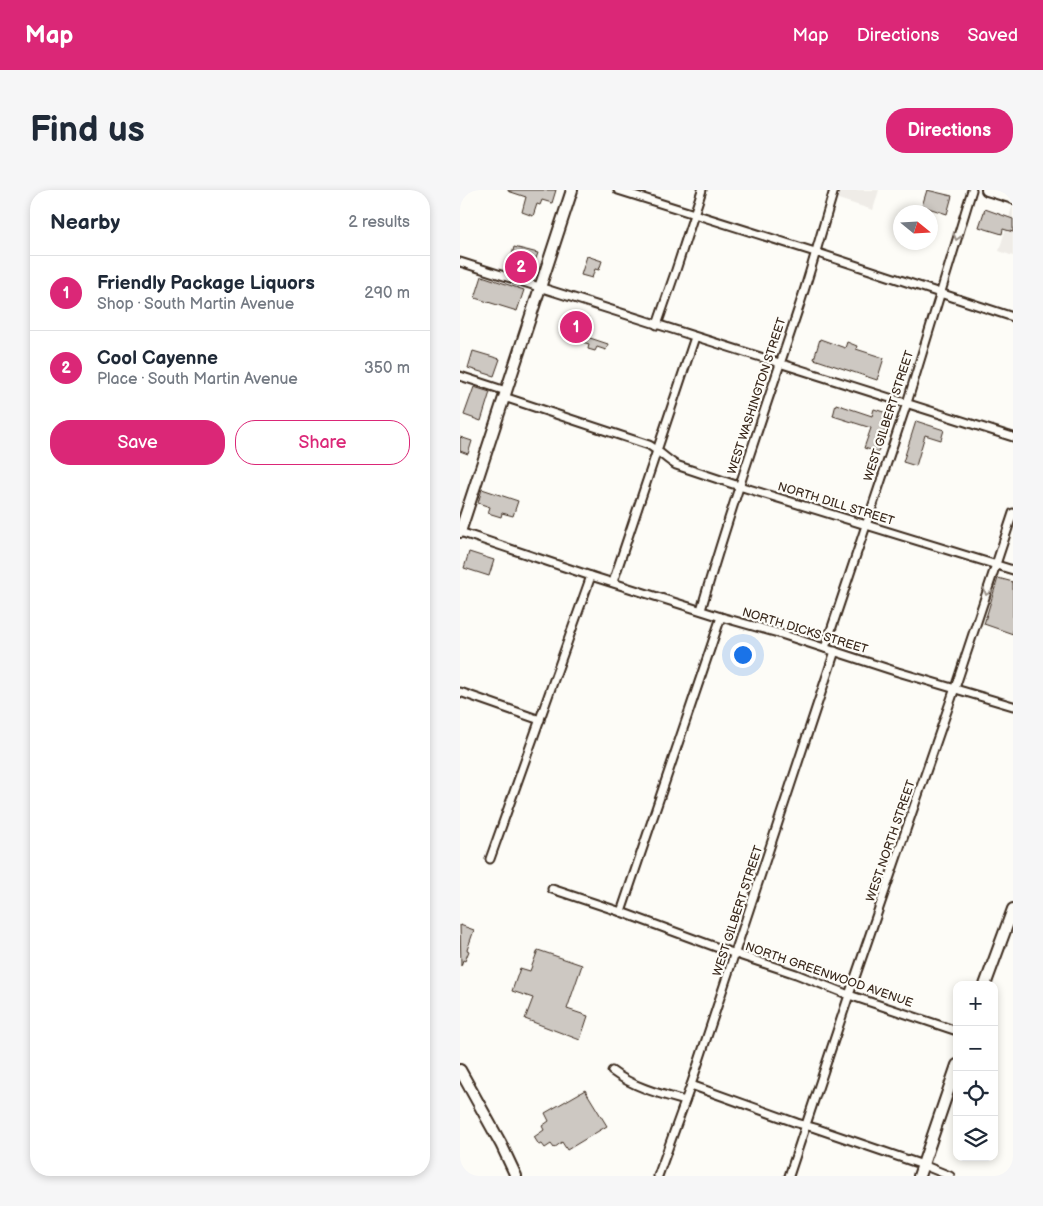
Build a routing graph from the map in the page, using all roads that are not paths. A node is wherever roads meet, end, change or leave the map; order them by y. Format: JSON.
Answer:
{"nodes":[{"id":1,"x":572,"y":190,"type":"edge"},
{"id":2,"x":618,"y":190,"type":"edge"},
{"id":3,"x":702,"y":190,"type":"edge"},
{"id":4,"x":834,"y":190,"type":"edge"},
{"id":5,"x":972,"y":190,"type":"edge"},
{"id":6,"x":987,"y":190,"type":"edge"},
{"id":7,"x":1013,"y":198,"type":"edge"},
{"id":8,"x":695,"y":214,"type":"junction"},
{"id":9,"x":816,"y":252,"type":"junction"},
{"id":10,"x":460,"y":262,"type":"edge"},
{"id":11,"x":540,"y":288,"type":"junction"},
{"id":12,"x":941,"y":294,"type":"junction"},
{"id":13,"x":1013,"y":317,"type":"edge"},
{"id":14,"x":657,"y":325,"type":"junction"},
{"id":15,"x":695,"y":337,"type":"junction"},
{"id":16,"x":779,"y":364,"type":"junction"},
{"id":17,"x":460,"y":376,"type":"edge"},
{"id":18,"x":505,"y":394,"type":"junction"},
{"id":19,"x":907,"y":403,"type":"junction"},
{"id":20,"x":1013,"y":437,"type":"edge"},
{"id":21,"x":657,"y":450,"type":"junction"},
{"id":22,"x":739,"y":486,"type":"junction"},
{"id":23,"x":1013,"y":513,"type":"edge"},
{"id":24,"x":866,"y":524,"type":"junction"},
{"id":25,"x":460,"y":532,"type":"edge"},
{"id":26,"x":996,"y":564,"type":"junction"},
{"id":27,"x":1013,"y":570,"type":"edge"},
{"id":28,"x":591,"y":576,"type":"junction"},
{"id":29,"x":613,"y":582,"type":"junction"},
{"id":30,"x":701,"y":610,"type":"junction"},
{"id":31,"x":721,"y":616,"type":"junction"},
{"id":32,"x":826,"y":648,"type":"junction"},
{"id":33,"x":835,"y":651,"type":"junction"},
{"id":34,"x":955,"y":688,"type":"junction"},
{"id":35,"x":460,"y":692,"type":"edge"},
{"id":36,"x":1013,"y":706,"type":"edge"},
{"id":37,"x":540,"y":720,"type":"junction"},
{"id":38,"x":490,"y":859,"type":"dead end"},
{"id":39,"x":552,"y":889,"type":"dead end"},
{"id":40,"x":1013,"y":909,"type":"edge"},
{"id":41,"x":621,"y":912,"type":"junction"},
{"id":42,"x":735,"y":954,"type":"junction"},
{"id":43,"x":986,"y":981,"type":"edge"},
{"id":44,"x":849,"y":995,"type":"junction"},
{"id":45,"x":953,"y":1030,"type":"edge"},
{"id":46,"x":460,"y":1070,"type":"edge"},
{"id":47,"x":612,"y":1071,"type":"dead end"},
{"id":48,"x":955,"y":1071,"type":"edge"},
{"id":49,"x":691,"y":1084,"type":"junction"},
{"id":50,"x":685,"y":1101,"type":"junction"},
{"id":51,"x":806,"y":1125,"type":"junction"},
{"id":52,"x":923,"y":1165,"type":"junction"},
{"id":53,"x":516,"y":1176,"type":"edge"},
{"id":54,"x":658,"y":1176,"type":"edge"},
{"id":55,"x":789,"y":1176,"type":"edge"},
{"id":56,"x":919,"y":1176,"type":"edge"},
{"id":57,"x":950,"y":1176,"type":"edge"}],
"edges":[{"from":1,"to":11,"type":"main road"},
{"from":2,"to":8,"type":"street"},
{"from":3,"to":8,"type":"street"},
{"from":4,"to":9,"type":"street","name":"WEST WASHINGTON STREET"},
{"from":5,"to":12,"type":"street","name":"WEST GILBERT STREET","one_way":true},
{"from":6,"to":7,"type":"main road"},
{"from":8,"to":9,"type":"street"},
{"from":8,"to":14,"type":"street"},
{"from":9,"to":12,"type":"street"},
{"from":9,"to":16,"type":"street","name":"WEST WASHINGTON STREET"},
{"from":10,"to":11,"type":"street"},
{"from":11,"to":14,"type":"street"},
{"from":11,"to":18,"type":"main road"},
{"from":12,"to":13,"type":"street"},
{"from":12,"to":19,"type":"street","name":"WEST GILBERT STREET"},
{"from":14,"to":15,"type":"street"},
{"from":15,"to":16,"type":"street"},
{"from":15,"to":21,"type":"street"},
{"from":16,"to":19,"type":"street"},
{"from":16,"to":22,"type":"street","name":"WEST WASHINGTON STREET"},
{"from":17,"to":18,"type":"street","name":"NORTH DILL STREET"},
{"from":18,"to":21,"type":"street","name":"NORTH DILL STREET"},
{"from":18,"to":25,"type":"main road"},
{"from":19,"to":20,"type":"street"},
{"from":19,"to":24,"type":"street","name":"WEST GILBERT STREET"},
{"from":21,"to":22,"type":"street","name":"NORTH DILL STREET"},
{"from":21,"to":29,"type":"street"},
{"from":22,"to":24,"type":"street","name":"NORTH DILL STREET"},
{"from":22,"to":30,"type":"street","name":"WEST WASHINGTON STREET"},
{"from":23,"to":26,"type":"street","name":"WEST NORTH STREET"},
{"from":24,"to":26,"type":"street","name":"NORTH DILL STREET"},
{"from":24,"to":32,"type":"street","name":"WEST GILBERT STREET"},
{"from":25,"to":28,"type":"street","name":"NORTH DICKS STREET"},
{"from":26,"to":27,"type":"street","name":"NORTH DILL STREET"},
{"from":26,"to":34,"type":"street","name":"WEST NORTH STREET","one_way":true},
{"from":28,"to":29,"type":"street","name":"NORTH DICKS STREET"},
{"from":28,"to":37,"type":"street"},
{"from":29,"to":30,"type":"street","name":"NORTH DICKS STREET"},
{"from":30,"to":31,"type":"street","name":"NORTH DICKS STREET"},
{"from":31,"to":32,"type":"street","name":"NORTH DICKS STREET"},
{"from":31,"to":41,"type":"street"},
{"from":32,"to":33,"type":"street","name":"NORTH DICKS STREET"},
{"from":33,"to":34,"type":"street","name":"NORTH DICKS STREET"},
{"from":33,"to":42,"type":"street","name":"WEST GILBERT STREET"},
{"from":34,"to":36,"type":"street","name":"NORTH DICKS STREET"},
{"from":34,"to":44,"type":"street","name":"WEST NORTH STREET"},
{"from":35,"to":37,"type":"street"},
{"from":37,"to":38,"type":"street"},
{"from":39,"to":41,"type":"street","name":"NORTH GREENWOOD AVENUE"},
{"from":40,"to":43,"type":"main road"},
{"from":41,"to":42,"type":"street","name":"NORTH GREENWOOD AVENUE"},
{"from":42,"to":44,"type":"street","name":"NORTH GREENWOOD AVENUE"},
{"from":42,"to":49,"type":"street","name":"WEST GILBERT STREET"},
{"from":44,"to":45,"type":"street","name":"NORTH GREENWOOD AVENUE"},
{"from":44,"to":51,"type":"street","name":"WEST NORTH STREET"},
{"from":46,"to":53,"type":"main road"},
{"from":47,"to":50,"type":"street"},
{"from":48,"to":52,"type":"main road"},
{"from":49,"to":50,"type":"street","name":"WEST GILBERT STREET"},
{"from":49,"to":51,"type":"street"},
{"from":50,"to":54,"type":"street","name":"WEST GILBERT STREET"},
{"from":51,"to":52,"type":"street"},
{"from":51,"to":55,"type":"street","name":"WEST NORTH STREET"},
{"from":52,"to":56,"type":"main road"},
{"from":52,"to":57,"type":"street"}]}
